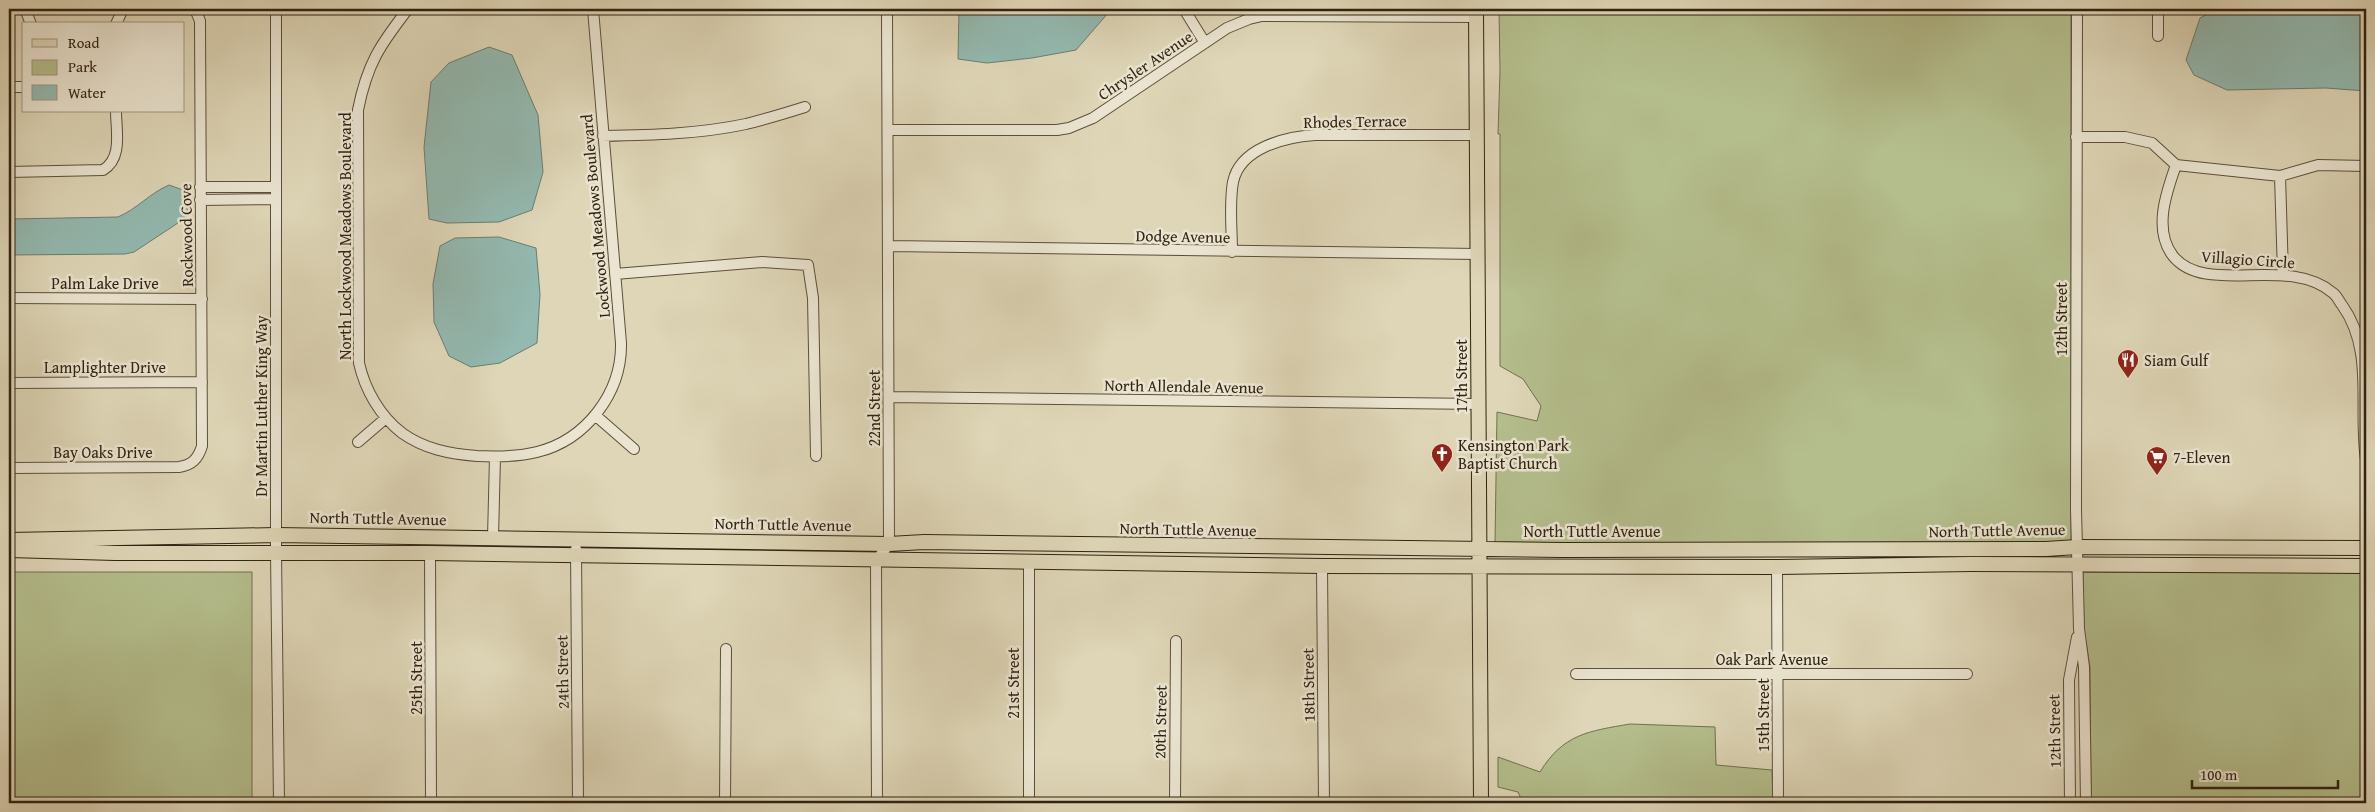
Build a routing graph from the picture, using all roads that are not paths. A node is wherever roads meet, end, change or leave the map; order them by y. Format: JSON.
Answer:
{"nodes":[{"id":1,"x":25,"y":9,"type":"edge"},
{"id":2,"x":123,"y":9,"type":"edge"},
{"id":3,"x":195,"y":9,"type":"edge"},
{"id":4,"x":276,"y":9,"type":"edge"},
{"id":5,"x":408,"y":9,"type":"edge"},
{"id":6,"x":593,"y":9,"type":"edge"},
{"id":7,"x":887,"y":9,"type":"edge"},
{"id":8,"x":1184,"y":9,"type":"edge"},
{"id":9,"x":2077,"y":9,"type":"edge"},
{"id":10,"x":2158,"y":9,"type":"edge"},
{"id":11,"x":1476,"y":13,"type":"edge"},
{"id":12,"x":30,"y":22,"type":"edge"},
{"id":13,"x":117,"y":22,"type":"edge"},
{"id":14,"x":2158,"y":36,"type":"dead end"},
{"id":15,"x":1205,"y":43,"type":"junction"},
{"id":16,"x":9,"y":87,"type":"edge"},
{"id":17,"x":22,"y":87,"type":"edge"},
{"id":18,"x":806,"y":107,"type":"dead end"},
{"id":19,"x":116,"y":112,"type":"edge"},
{"id":20,"x":888,"y":130,"type":"junction"},
{"id":21,"x":1477,"y":135,"type":"junction"},
{"id":22,"x":603,"y":136,"type":"junction"},
{"id":23,"x":2076,"y":137,"type":"junction"},
{"id":24,"x":2176,"y":165,"type":"junction"},
{"id":25,"x":2366,"y":166,"type":"edge"},
{"id":26,"x":9,"y":172,"type":"edge"},
{"id":27,"x":2280,"y":176,"type":"junction"},
{"id":28,"x":200,"y":187,"type":"junction"},
{"id":29,"x":276,"y":187,"type":"junction"},
{"id":30,"x":276,"y":198,"type":"junction"},
{"id":31,"x":200,"y":200,"type":"junction"},
{"id":32,"x":889,"y":246,"type":"junction"},
{"id":33,"x":1232,"y":252,"type":"junction"},
{"id":34,"x":1478,"y":254,"type":"junction"},
{"id":35,"x":615,"y":274,"type":"junction"},
{"id":36,"x":2283,"y":274,"type":"junction"},
{"id":37,"x":9,"y":298,"type":"edge"},
{"id":38,"x":202,"y":299,"type":"junction"},
{"id":39,"x":202,"y":382,"type":"junction"},
{"id":40,"x":9,"y":383,"type":"edge"},
{"id":41,"x":890,"y":397,"type":"junction"},
{"id":42,"x":1479,"y":404,"type":"junction"},
{"id":43,"x":595,"y":415,"type":"junction"},
{"id":44,"x":386,"y":418,"type":"junction"},
{"id":45,"x":358,"y":442,"type":"dead end"},
{"id":46,"x":634,"y":449,"type":"dead end"},
{"id":47,"x":816,"y":456,"type":"dead end"},
{"id":48,"x":495,"y":457,"type":"junction"},
{"id":49,"x":195,"y":460,"type":"joint"},
{"id":50,"x":2366,"y":460,"type":"edge"},
{"id":51,"x":9,"y":468,"type":"edge"},
{"id":52,"x":276,"y":535,"type":"junction"},
{"id":53,"x":493,"y":538,"type":"junction"},
{"id":54,"x":9,"y":540,"type":"edge"},
{"id":55,"x":576,"y":540,"type":"junction"},
{"id":56,"x":889,"y":544,"type":"junction"},
{"id":57,"x":2077,"y":546,"type":"junction"},
{"id":58,"x":2321,"y":548,"type":"junction"},
{"id":59,"x":2366,"y":548,"type":"edge"},
{"id":60,"x":1478,"y":549,"type":"junction"},
{"id":61,"x":9,"y":550,"type":"edge"},
{"id":62,"x":276,"y":553,"type":"junction"},
{"id":63,"x":430,"y":553,"type":"junction"},
{"id":64,"x":575,"y":556,"type":"junction"},
{"id":65,"x":876,"y":561,"type":"junction"},
{"id":66,"x":1029,"y":562,"type":"junction"},
{"id":67,"x":2077,"y":564,"type":"junction"},
{"id":68,"x":2235,"y":565,"type":"junction"},
{"id":69,"x":1322,"y":566,"type":"junction"},
{"id":70,"x":1478,"y":566,"type":"junction"},
{"id":71,"x":2366,"y":566,"type":"edge"},
{"id":72,"x":1777,"y":567,"type":"junction"},
{"id":73,"x":2079,"y":629,"type":"junction"},
{"id":74,"x":1176,"y":641,"type":"dead end"},
{"id":75,"x":726,"y":649,"type":"dead end"},
{"id":76,"x":1576,"y":674,"type":"dead end"},
{"id":77,"x":1778,"y":674,"type":"junction"},
{"id":78,"x":1967,"y":674,"type":"dead end"},
{"id":79,"x":279,"y":803,"type":"edge"},
{"id":80,"x":431,"y":803,"type":"edge"},
{"id":81,"x":578,"y":803,"type":"edge"},
{"id":82,"x":725,"y":803,"type":"edge"},
{"id":83,"x":878,"y":803,"type":"edge"},
{"id":84,"x":1029,"y":803,"type":"edge"},
{"id":85,"x":1175,"y":803,"type":"edge"},
{"id":86,"x":1324,"y":803,"type":"edge"},
{"id":87,"x":1481,"y":803,"type":"edge"},
{"id":88,"x":1778,"y":803,"type":"edge"},
{"id":89,"x":2070,"y":803,"type":"edge"},
{"id":90,"x":2086,"y":803,"type":"edge"}],
"edges":[{"from":1,"to":12,"type":"street"},
{"from":2,"to":13,"type":"street"},
{"from":3,"to":28,"type":"street","name":"Rockwood Cove"},
{"from":4,"to":29,"type":"street","name":"Dr Martin Luther King Way"},
{"from":5,"to":44,"type":"street","name":"North Lockwood Meadows Boulevard"},
{"from":6,"to":22,"type":"street","name":"Lockwood Meadows Boulevard"},
{"from":7,"to":20,"type":"street","name":"22nd Street"},
{"from":8,"to":15,"type":"street"},
{"from":9,"to":23,"type":"street","name":"12th Street"},
{"from":10,"to":14,"type":"street"},
{"from":11,"to":15,"type":"street","name":"Chrysler Avenue"},
{"from":11,"to":21,"type":"main road","name":"17th Street"},
{"from":15,"to":20,"type":"street","name":"Chrysler Avenue"},
{"from":16,"to":17,"type":"street"},
{"from":18,"to":22,"type":"street"},
{"from":19,"to":26,"type":"street"},
{"from":20,"to":32,"type":"street","name":"22nd Street"},
{"from":21,"to":33,"type":"street","name":"Rhodes Terrace"},
{"from":21,"to":34,"type":"main road","name":"17th Street"},
{"from":22,"to":35,"type":"street","name":"Lockwood Meadows Boulevard"},
{"from":23,"to":24,"type":"street"},
{"from":23,"to":57,"type":"street","name":"12th Street"},
{"from":24,"to":27,"type":"street"},
{"from":24,"to":36,"type":"street","name":"Villagio Circle"},
{"from":25,"to":27,"type":"street"},
{"from":27,"to":36,"type":"street"},
{"from":28,"to":29,"type":"street"},
{"from":28,"to":31,"type":"street","name":"Rockwood Cove"},
{"from":29,"to":30,"type":"street","name":"Dr Martin Luther King Way"},
{"from":30,"to":31,"type":"street"},
{"from":30,"to":52,"type":"street","name":"Dr Martin Luther King Way"},
{"from":31,"to":38,"type":"street","name":"Rockwood Cove"},
{"from":32,"to":33,"type":"street","name":"Dodge Avenue"},
{"from":32,"to":41,"type":"street","name":"22nd Street"},
{"from":33,"to":34,"type":"street","name":"Dodge Avenue"},
{"from":34,"to":42,"type":"main road","name":"17th Street"},
{"from":35,"to":43,"type":"street","name":"Lockwood Meadows Boulevard"},
{"from":35,"to":47,"type":"street"},
{"from":36,"to":50,"type":"street","name":"Villagio Circle"},
{"from":37,"to":38,"type":"street","name":"Palm Lake Drive"},
{"from":38,"to":39,"type":"street","name":"Rockwood Cove"},
{"from":39,"to":40,"type":"street","name":"Lamplighter Drive"},
{"from":39,"to":49,"type":"street","name":"Rockwood Cove"},
{"from":41,"to":42,"type":"street","name":"North Allendale Avenue"},
{"from":41,"to":56,"type":"street","name":"22nd Street"},
{"from":42,"to":60,"type":"main road","name":"17th Street"},
{"from":43,"to":46,"type":"street"},
{"from":43,"to":48,"type":"street","name":"North Lockwood Meadows Boulevard"},
{"from":44,"to":45,"type":"street"},
{"from":44,"to":48,"type":"street","name":"North Lockwood Meadows Boulevard"},
{"from":48,"to":53,"type":"street"},
{"from":49,"to":51,"type":"street","name":"Bay Oaks Drive"},
{"from":52,"to":53,"type":"main road","name":"North Tuttle Avenue"},
{"from":52,"to":54,"type":"main road","name":"North Tuttle Avenue"},
{"from":52,"to":62,"type":"street","name":"Dr Martin Luther King Way"},
{"from":53,"to":55,"type":"main road","name":"North Tuttle Avenue"},
{"from":55,"to":56,"type":"main road","name":"North Tuttle Avenue"},
{"from":55,"to":64,"type":"street","name":"24th Street"},
{"from":56,"to":60,"type":"main road","name":"North Tuttle Avenue"},
{"from":56,"to":65,"type":"street"},
{"from":57,"to":58,"type":"main road","name":"North Tuttle Avenue"},
{"from":57,"to":60,"type":"main road","name":"North Tuttle Avenue"},
{"from":57,"to":67,"type":"street","name":"12th Street"},
{"from":58,"to":59,"type":"main road","name":"North Tuttle Avenue"},
{"from":58,"to":68,"type":"main road"},
{"from":60,"to":70,"type":"main road","name":"17th Street"},
{"from":61,"to":62,"type":"main road","name":"North Tuttle Avenue"},
{"from":62,"to":63,"type":"main road","name":"North Tuttle Avenue"},
{"from":62,"to":79,"type":"street","name":"Dr Martin Luther King Way"},
{"from":63,"to":64,"type":"main road","name":"North Tuttle Avenue"},
{"from":63,"to":80,"type":"street","name":"25th Street"},
{"from":64,"to":65,"type":"main road","name":"North Tuttle Avenue"},
{"from":64,"to":81,"type":"street","name":"24th Street"},
{"from":65,"to":66,"type":"main road","name":"North Tuttle Avenue"},
{"from":65,"to":83,"type":"street"},
{"from":66,"to":69,"type":"main road","name":"North Tuttle Avenue"},
{"from":66,"to":84,"type":"street","name":"21st Street"},
{"from":67,"to":68,"type":"main road","name":"North Tuttle Avenue"},
{"from":67,"to":72,"type":"main road","name":"North Tuttle Avenue"},
{"from":67,"to":73,"type":"street","name":"12th Street"},
{"from":68,"to":71,"type":"main road","name":"North Tuttle Avenue"},
{"from":69,"to":70,"type":"main road","name":"North Tuttle Avenue"},
{"from":69,"to":86,"type":"street","name":"18th Street"},
{"from":70,"to":72,"type":"main road","name":"North Tuttle Avenue"},
{"from":70,"to":87,"type":"main road","name":"17th Street"},
{"from":72,"to":77,"type":"street","name":"15th Street"},
{"from":73,"to":89,"type":"street","name":"12th Street"},
{"from":73,"to":90,"type":"street","name":"12th Street"},
{"from":74,"to":85,"type":"street","name":"20th Street"},
{"from":75,"to":82,"type":"street"},
{"from":76,"to":77,"type":"street","name":"Oak Park Avenue"},
{"from":77,"to":78,"type":"street","name":"Oak Park Avenue"},
{"from":77,"to":88,"type":"street","name":"15th Street"}]}
